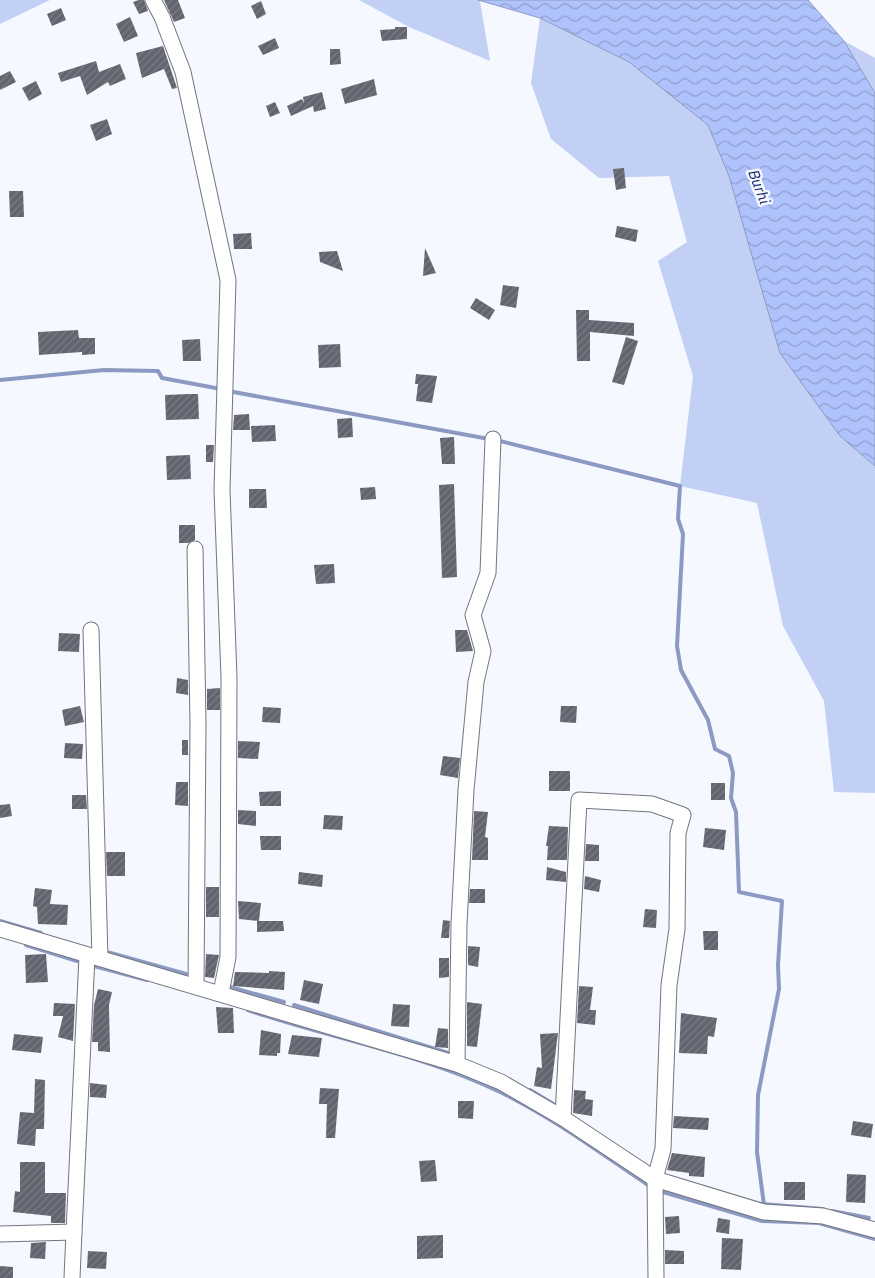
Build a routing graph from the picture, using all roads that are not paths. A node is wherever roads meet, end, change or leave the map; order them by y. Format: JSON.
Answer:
{"nodes":[{"id":1,"x":153,"y":0,"type":"edge"},
{"id":2,"x":493,"y":439,"type":"dead end"},
{"id":3,"x":195,"y":550,"type":"dead end"},
{"id":4,"x":91,"y":630,"type":"dead end"},
{"id":5,"x":0,"y":929,"type":"edge"},
{"id":6,"x":93,"y":957,"type":"junction"},
{"id":7,"x":196,"y":985,"type":"junction"},
{"id":8,"x":221,"y":992,"type":"junction"},
{"id":9,"x":456,"y":1064,"type":"junction"},
{"id":10,"x":562,"y":1118,"type":"junction"},
{"id":11,"x":655,"y":1179,"type":"junction"},
{"id":12,"x":875,"y":1230,"type":"edge"},
{"id":13,"x":74,"y":1232,"type":"junction"},
{"id":14,"x":0,"y":1234,"type":"edge"},
{"id":15,"x":72,"y":1278,"type":"edge"},
{"id":16,"x":656,"y":1278,"type":"edge"}],
"edges":[{"from":1,"to":8,"type":"street"},
{"from":2,"to":9,"type":"street"},
{"from":3,"to":7,"type":"street"},
{"from":4,"to":6,"type":"street"},
{"from":5,"to":6,"type":"street"},
{"from":6,"to":7,"type":"street"},
{"from":6,"to":13,"type":"street"},
{"from":7,"to":8,"type":"street"},
{"from":8,"to":9,"type":"street"},
{"from":9,"to":10,"type":"street"},
{"from":10,"to":11,"type":"street"},
{"from":10,"to":11,"type":"street"},
{"from":11,"to":12,"type":"street"},
{"from":11,"to":16,"type":"street"},
{"from":13,"to":14,"type":"street"},
{"from":13,"to":15,"type":"street"}]}
